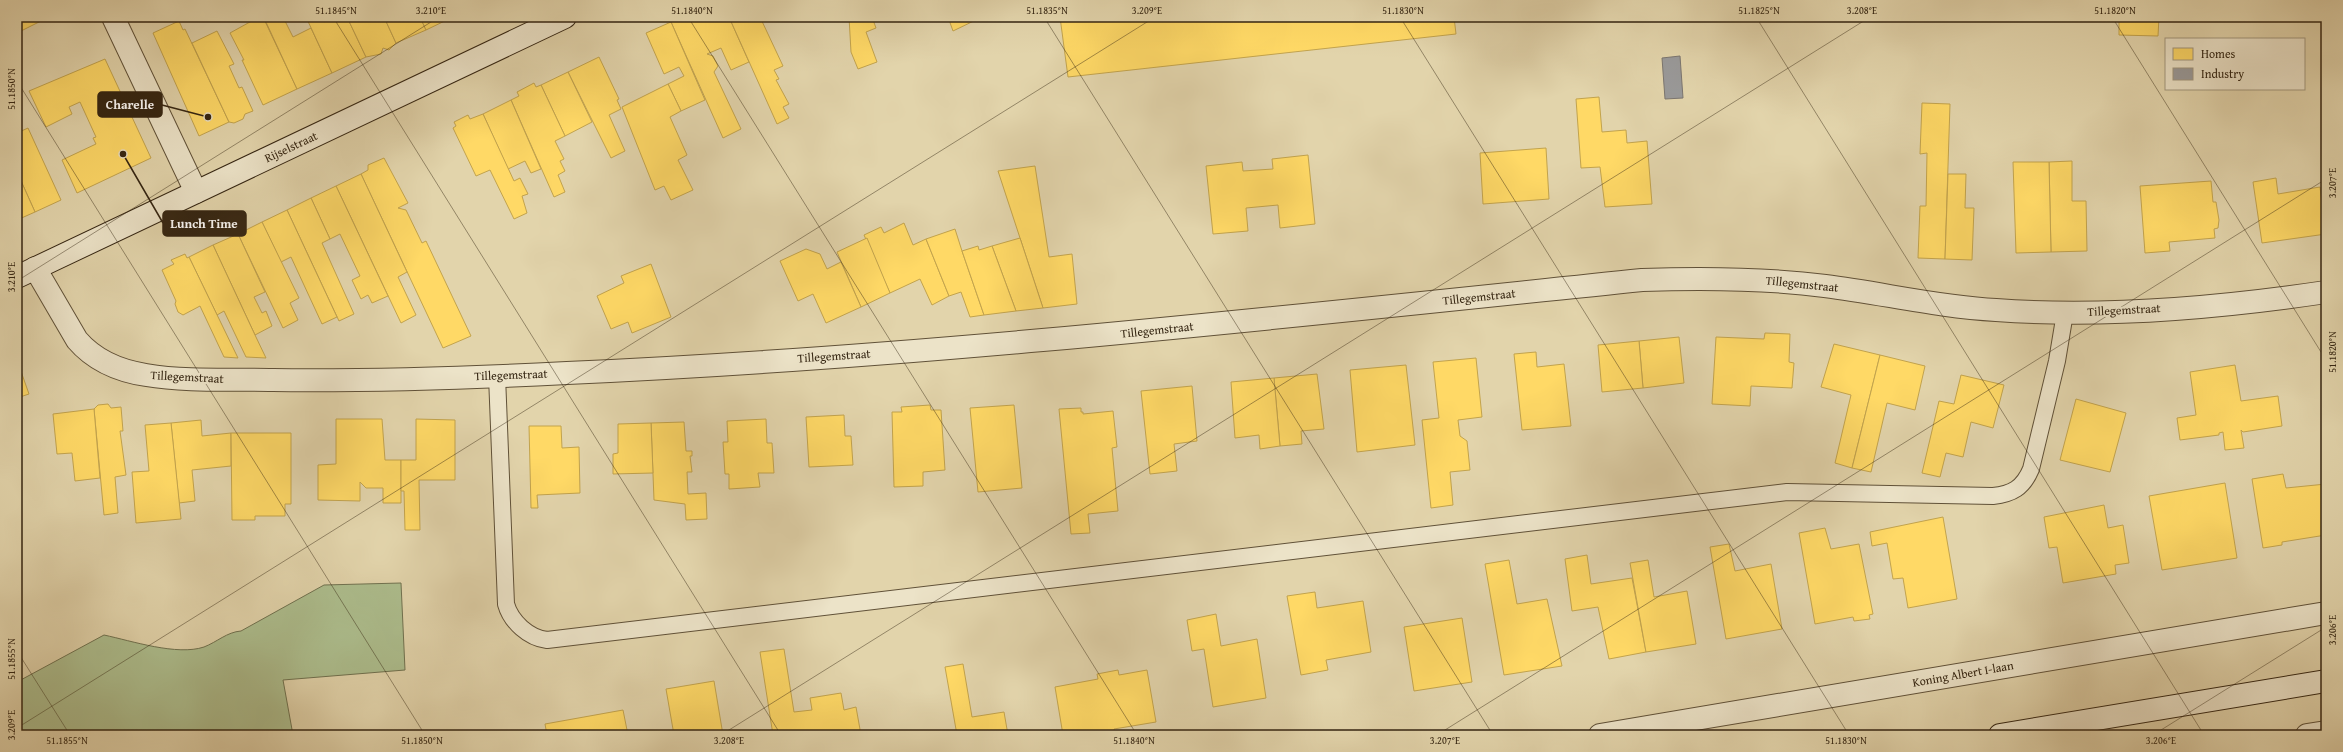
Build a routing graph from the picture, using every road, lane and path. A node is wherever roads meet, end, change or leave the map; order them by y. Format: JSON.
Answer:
{"nodes":[{"id":1,"x":113,"y":17,"type":"edge"},
{"id":2,"x":565,"y":17,"type":"edge"},
{"id":3,"x":196,"y":192,"type":"junction"},
{"id":4,"x":26,"y":273,"type":"edge"},
{"id":5,"x":2326,"y":292,"type":"edge"},
{"id":6,"x":2064,"y":313,"type":"junction"},
{"id":7,"x":497,"y":376,"type":"junction"},
{"id":8,"x":2326,"y":613,"type":"edge"},
{"id":9,"x":2326,"y":680,"type":"edge"},
{"id":10,"x":2326,"y":732,"type":"edge"},
{"id":11,"x":1600,"y":735,"type":"edge"},
{"id":12,"x":2000,"y":735,"type":"edge"},
{"id":13,"x":2307,"y":735,"type":"edge"}],
"edges":[{"from":1,"to":3,"type":"street"},
{"from":2,"to":3,"type":"street","name":"Rijselstraat"},
{"from":3,"to":4,"type":"street","name":"Rijselstraat"},
{"from":4,"to":7,"type":"street","name":"Tillegemstraat"},
{"from":5,"to":6,"type":"street","name":"Tillegemstraat"},
{"from":6,"to":7,"type":"street","name":"Tillegemstraat"},
{"from":6,"to":7,"type":"lane"},
{"from":8,"to":11,"type":"street","name":"Koning Albert I-laan"},
{"from":9,"to":12,"type":"street"},
{"from":10,"to":13,"type":"street"}]}
